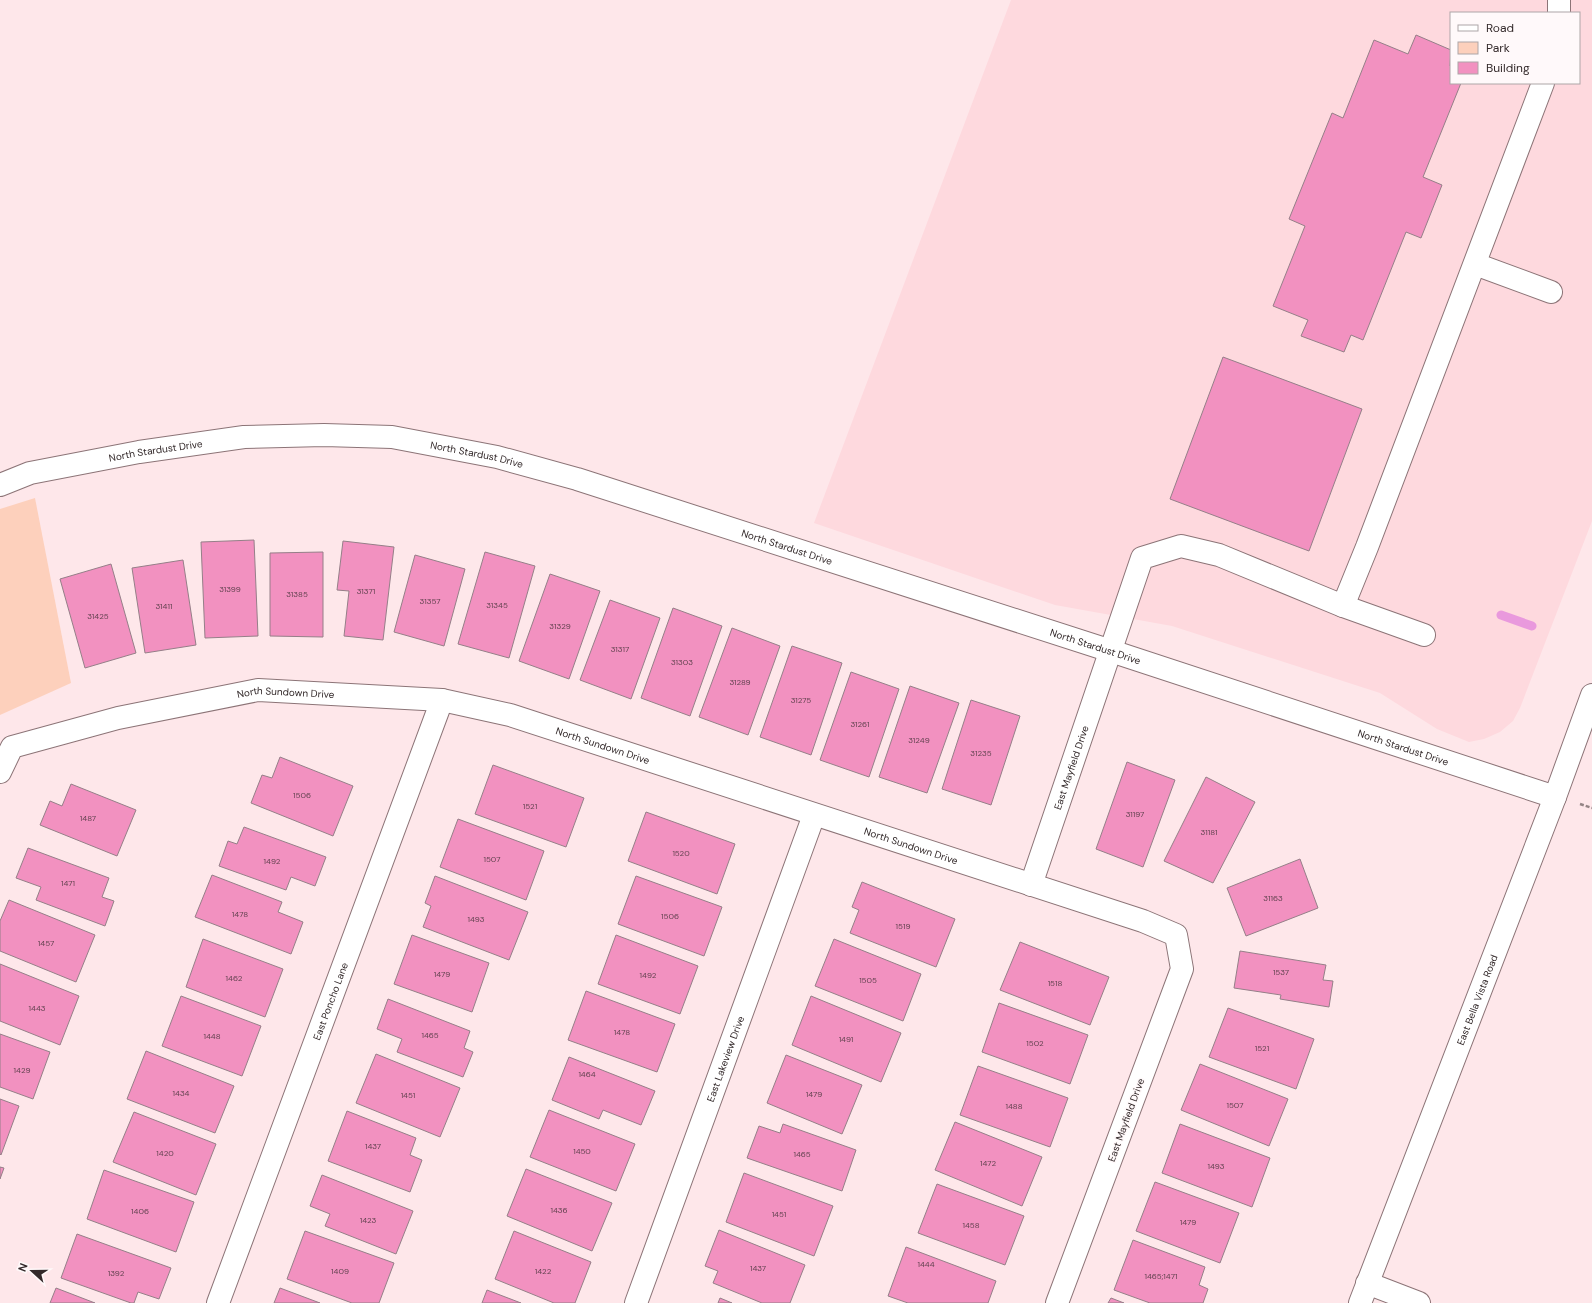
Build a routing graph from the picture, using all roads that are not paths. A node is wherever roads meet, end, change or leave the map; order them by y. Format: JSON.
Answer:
{"nodes":[{"id":1,"x":1559,"y":0,"type":"edge"},
{"id":2,"x":1559,"y":12,"type":"edge"},
{"id":3,"x":1543,"y":84,"type":"edge"},
{"id":4,"x":1475,"y":264,"type":"junction"},
{"id":5,"x":1551,"y":292,"type":"dead end"},
{"id":6,"x":0,"y":485,"type":"edge"},
{"id":7,"x":1343,"y":606,"type":"junction"},
{"id":8,"x":1424,"y":636,"type":"dead end"},
{"id":9,"x":1110,"y":651,"type":"junction"},
{"id":10,"x":1592,"y":696,"type":"edge"},
{"id":11,"x":442,"y":700,"type":"junction"},
{"id":12,"x":0,"y":772,"type":"edge"},
{"id":13,"x":1555,"y":797,"type":"junction"},
{"id":14,"x":814,"y":815,"type":"junction"},
{"id":15,"x":1031,"y":885,"type":"junction"},
{"id":16,"x":1176,"y":935,"type":"joint"},
{"id":17,"x":1364,"y":1293,"type":"edge"},
{"id":18,"x":218,"y":1303,"type":"edge"},
{"id":19,"x":636,"y":1303,"type":"edge"},
{"id":20,"x":1057,"y":1303,"type":"edge"},
{"id":21,"x":1419,"y":1303,"type":"edge"}],
"edges":[{"from":1,"to":2,"type":"street"},
{"from":3,"to":4,"type":"street"},
{"from":4,"to":5,"type":"street"},
{"from":4,"to":7,"type":"street"},
{"from":6,"to":9,"type":"street","name":"North Stardust Drive"},
{"from":7,"to":8,"type":"street"},
{"from":7,"to":9,"type":"street","name":"East Mayfield Drive"},
{"from":9,"to":13,"type":"street","name":"North Stardust Drive"},
{"from":9,"to":15,"type":"street","name":"East Mayfield Drive"},
{"from":10,"to":13,"type":"street","name":"East Bella Vista Road"},
{"from":11,"to":12,"type":"street","name":"North Sundown Drive"},
{"from":11,"to":14,"type":"street","name":"North Sundown Drive"},
{"from":11,"to":18,"type":"street","name":"East Poncho Lane"},
{"from":13,"to":17,"type":"street","name":"East Bella Vista Road"},
{"from":14,"to":15,"type":"street","name":"North Sundown Drive"},
{"from":14,"to":19,"type":"street","name":"East Lakeview Drive"},
{"from":15,"to":16,"type":"street","name":"North Sundown Drive"},
{"from":16,"to":20,"type":"street","name":"East Mayfield Drive"},
{"from":17,"to":21,"type":"street"}]}
